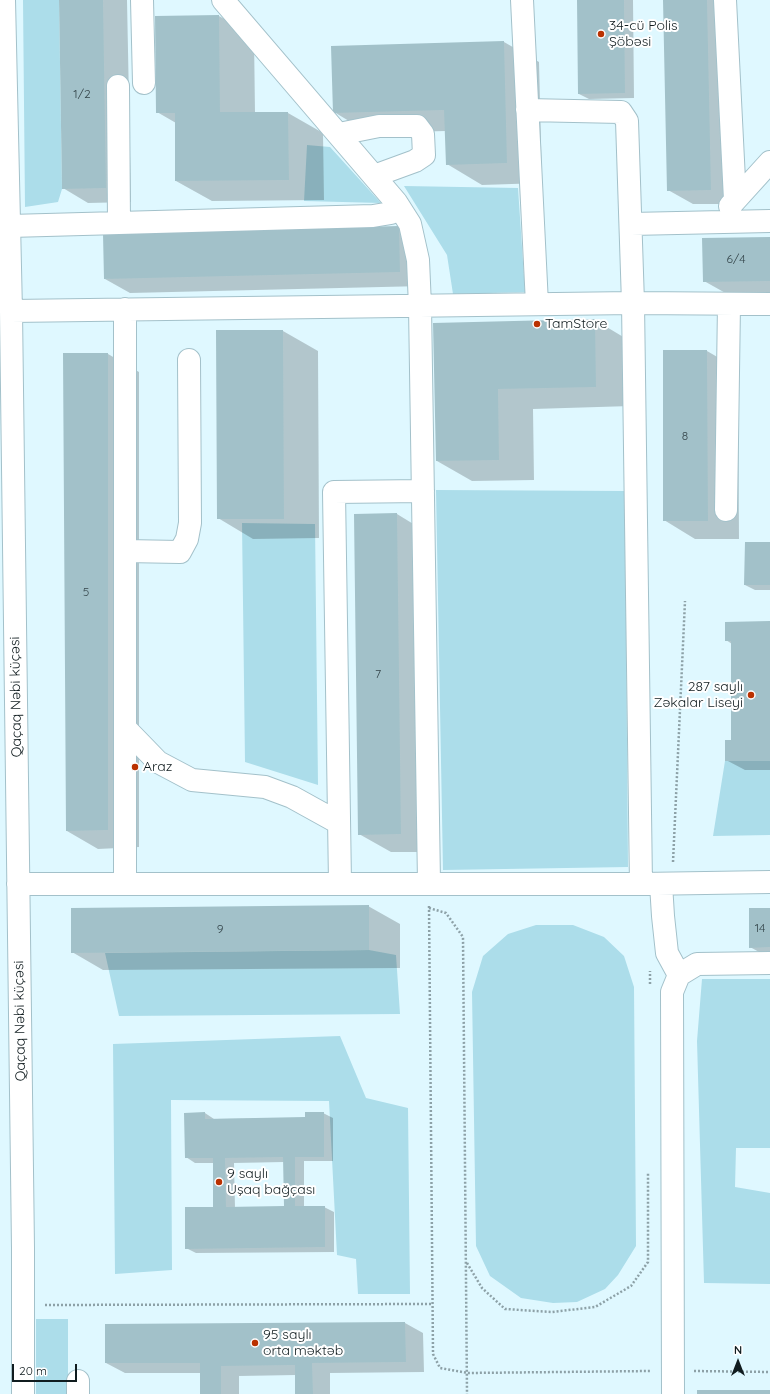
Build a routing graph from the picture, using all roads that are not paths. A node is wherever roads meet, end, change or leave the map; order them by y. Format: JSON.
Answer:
{"nodes":[{"id":1,"x":4,"y":0,"type":"edge"},
{"id":2,"x":142,"y":0,"type":"edge"},
{"id":3,"x":223,"y":0,"type":"edge"},
{"id":4,"x":522,"y":0,"type":"edge"},
{"id":5,"x":725,"y":0,"type":"edge"},
{"id":6,"x":144,"y":83,"type":"dead end"},
{"id":7,"x":118,"y":86,"type":"dead end"},
{"id":8,"x":527,"y":110,"type":"junction"},
{"id":9,"x":339,"y":134,"type":"junction"},
{"id":10,"x":770,"y":162,"type":"edge"},
{"id":11,"x":374,"y":176,"type":"junction"},
{"id":12,"x":735,"y":200,"type":"junction"},
{"id":13,"x":400,"y":208,"type":"junction"},
{"id":14,"x":770,"y":221,"type":"edge"},
{"id":15,"x":716,"y":222,"type":"junction"},
{"id":16,"x":119,"y":223,"type":"junction"},
{"id":17,"x":631,"y":224,"type":"junction"},
{"id":18,"x":10,"y":226,"type":"junction"},
{"id":19,"x":634,"y":303,"type":"junction"},
{"id":20,"x":537,"y":304,"type":"junction"},
{"id":21,"x":729,"y":304,"type":"junction"},
{"id":22,"x":770,"y":304,"type":"edge"},
{"id":23,"x":420,"y":306,"type":"junction"},
{"id":24,"x":125,"y":310,"type":"junction"},
{"id":25,"x":12,"y":311,"type":"junction"},
{"id":26,"x":189,"y":360,"type":"dead end"},
{"id":27,"x":6,"y":403,"type":"edge"},
{"id":28,"x":423,"y":491,"type":"junction"},
{"id":29,"x":726,"y":510,"type":"dead end"},
{"id":30,"x":125,"y":551,"type":"junction"},
{"id":31,"x":125,"y":728,"type":"junction"},
{"id":32,"x":339,"y":823,"type":"junction"},
{"id":33,"x":770,"y":882,"type":"edge"},
{"id":34,"x":340,"y":883,"type":"junction"},
{"id":35,"x":429,"y":883,"type":"junction"},
{"id":36,"x":18,"y":884,"type":"junction"},
{"id":37,"x":125,"y":884,"type":"junction"},
{"id":38,"x":658,"y":884,"type":"junction"},
{"id":39,"x":770,"y":964,"type":"edge"},
{"id":40,"x":679,"y":975,"type":"junction"},
{"id":41,"x":23,"y":1394,"type":"edge"},
{"id":42,"x":673,"y":1394,"type":"edge"}],
"edges":[{"from":1,"to":18,"type":"street","name":"Qaçaq Nəbi küçəsi"},
{"from":2,"to":6,"type":"street"},
{"from":3,"to":9,"type":"street"},
{"from":4,"to":8,"type":"street"},
{"from":5,"to":12,"type":"street"},
{"from":7,"to":16,"type":"street"},
{"from":8,"to":17,"type":"street"},
{"from":8,"to":20,"type":"street"},
{"from":9,"to":11,"type":"street"},
{"from":9,"to":11,"type":"street"},
{"from":10,"to":12,"type":"street"},
{"from":11,"to":13,"type":"street"},
{"from":12,"to":15,"type":"street"},
{"from":13,"to":16,"type":"street"},
{"from":13,"to":23,"type":"street"},
{"from":14,"to":15,"type":"street"},
{"from":15,"to":17,"type":"street"},
{"from":16,"to":18,"type":"street"},
{"from":17,"to":19,"type":"street"},
{"from":18,"to":25,"type":"street","name":"Qaçaq Nəbi küçəsi"},
{"from":19,"to":20,"type":"street"},
{"from":19,"to":21,"type":"street"},
{"from":19,"to":38,"type":"street"},
{"from":20,"to":23,"type":"street"},
{"from":21,"to":22,"type":"street"},
{"from":21,"to":29,"type":"street"},
{"from":23,"to":24,"type":"street"},
{"from":23,"to":28,"type":"street"},
{"from":24,"to":25,"type":"street"},
{"from":24,"to":30,"type":"street"},
{"from":25,"to":27,"type":"street","name":"Qaçaq Nəbi küçəsi"},
{"from":26,"to":30,"type":"street"},
{"from":27,"to":36,"type":"street","name":"Qaçaq Nəbi küçəsi"},
{"from":28,"to":32,"type":"street"},
{"from":28,"to":35,"type":"street"},
{"from":30,"to":31,"type":"street"},
{"from":31,"to":32,"type":"street"},
{"from":31,"to":37,"type":"street"},
{"from":32,"to":34,"type":"street"},
{"from":33,"to":38,"type":"street"},
{"from":34,"to":35,"type":"street"},
{"from":34,"to":37,"type":"street"},
{"from":35,"to":38,"type":"street"},
{"from":36,"to":37,"type":"street"},
{"from":36,"to":41,"type":"street","name":"Qaçaq Nəbi küçəsi"},
{"from":38,"to":40,"type":"street"},
{"from":39,"to":40,"type":"street"},
{"from":40,"to":42,"type":"street"}]}
